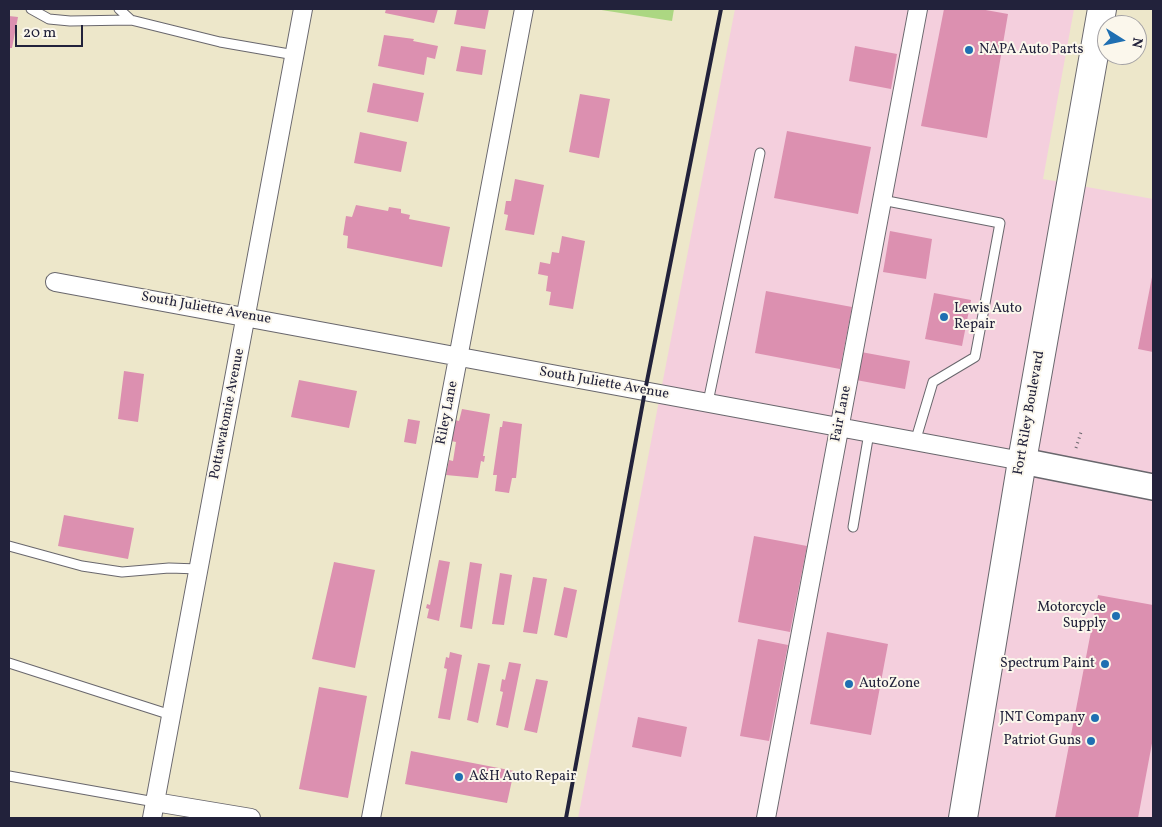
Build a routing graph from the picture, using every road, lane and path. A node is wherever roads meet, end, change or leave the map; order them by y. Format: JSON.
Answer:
{"nodes":[{"id":1,"x":31,"y":9,"type":"edge"},
{"id":2,"x":119,"y":9,"type":"edge"},
{"id":3,"x":303,"y":9,"type":"edge"},
{"id":4,"x":524,"y":9,"type":"edge"},
{"id":5,"x":918,"y":9,"type":"edge"},
{"id":6,"x":1102,"y":9,"type":"edge"},
{"id":7,"x":131,"y":20,"type":"junction"},
{"id":8,"x":294,"y":55,"type":"junction"},
{"id":9,"x":760,"y":153,"type":"dead end"},
{"id":10,"x":882,"y":200,"type":"junction"},
{"id":11,"x":55,"y":282,"type":"dead end"},
{"id":12,"x":246,"y":316,"type":"junction"},
{"id":13,"x":458,"y":357,"type":"junction"},
{"id":14,"x":708,"y":402,"type":"junction"},
{"id":15,"x":839,"y":428,"type":"junction"},
{"id":16,"x":1082,"y":429,"type":"dead end"},
{"id":17,"x":869,"y":434,"type":"junction"},
{"id":18,"x":915,"y":442,"type":"junction"},
{"id":19,"x":1076,"y":449,"type":"dead end"},
{"id":20,"x":1022,"y":462,"type":"junction"},
{"id":21,"x":1153,"y":487,"type":"edge"},
{"id":22,"x":852,"y":527,"type":"dead end"},
{"id":23,"x":9,"y":546,"type":"edge"},
{"id":24,"x":199,"y":569,"type":"junction"},
{"id":25,"x":9,"y":663,"type":"edge"},
{"id":26,"x":171,"y":715,"type":"junction"},
{"id":27,"x":9,"y":776,"type":"edge"},
{"id":28,"x":154,"y":810,"type":"edge"},
{"id":29,"x":250,"y":818,"type":"edge"},
{"id":30,"x":371,"y":818,"type":"edge"},
{"id":31,"x":766,"y":818,"type":"edge"},
{"id":32,"x":963,"y":818,"type":"edge"}],
"edges":[{"from":1,"to":7,"type":"lane"},
{"from":2,"to":7,"type":"lane"},
{"from":3,"to":8,"type":"street","name":"Pottawatomie Avenue"},
{"from":4,"to":13,"type":"street","name":"Riley Lane"},
{"from":5,"to":10,"type":"street","name":"Fair Lane"},
{"from":6,"to":20,"type":"highway","name":"Fort Riley Boulevard"},
{"from":7,"to":8,"type":"lane"},
{"from":8,"to":12,"type":"street","name":"Pottawatomie Avenue"},
{"from":9,"to":14,"type":"lane"},
{"from":10,"to":15,"type":"street","name":"Fair Lane"},
{"from":10,"to":18,"type":"lane"},
{"from":11,"to":12,"type":"street","name":"South Juliette Avenue"},
{"from":12,"to":13,"type":"street","name":"South Juliette Avenue"},
{"from":12,"to":24,"type":"street","name":"Pottawatomie Avenue"},
{"from":13,"to":14,"type":"street","name":"South Juliette Avenue"},
{"from":13,"to":30,"type":"street","name":"Riley Lane"},
{"from":14,"to":15,"type":"street","name":"South Juliette Avenue"},
{"from":15,"to":17,"type":"street","name":"South Juliette Avenue"},
{"from":15,"to":31,"type":"street","name":"Fair Lane"},
{"from":16,"to":19,"type":"path"},
{"from":17,"to":18,"type":"street","name":"South Juliette Avenue"},
{"from":17,"to":22,"type":"lane"},
{"from":18,"to":20,"type":"street","name":"South Juliette Avenue"},
{"from":20,"to":21,"type":"street","name":"South Juliette Avenue"},
{"from":20,"to":32,"type":"highway","name":"Fort Riley Boulevard"},
{"from":23,"to":24,"type":"lane"},
{"from":24,"to":26,"type":"street","name":"Pottawatomie Avenue"},
{"from":25,"to":26,"type":"lane"},
{"from":26,"to":28,"type":"street","name":"Pottawatomie Avenue"},
{"from":27,"to":28,"type":"lane"},
{"from":28,"to":29,"type":"street"}]}
